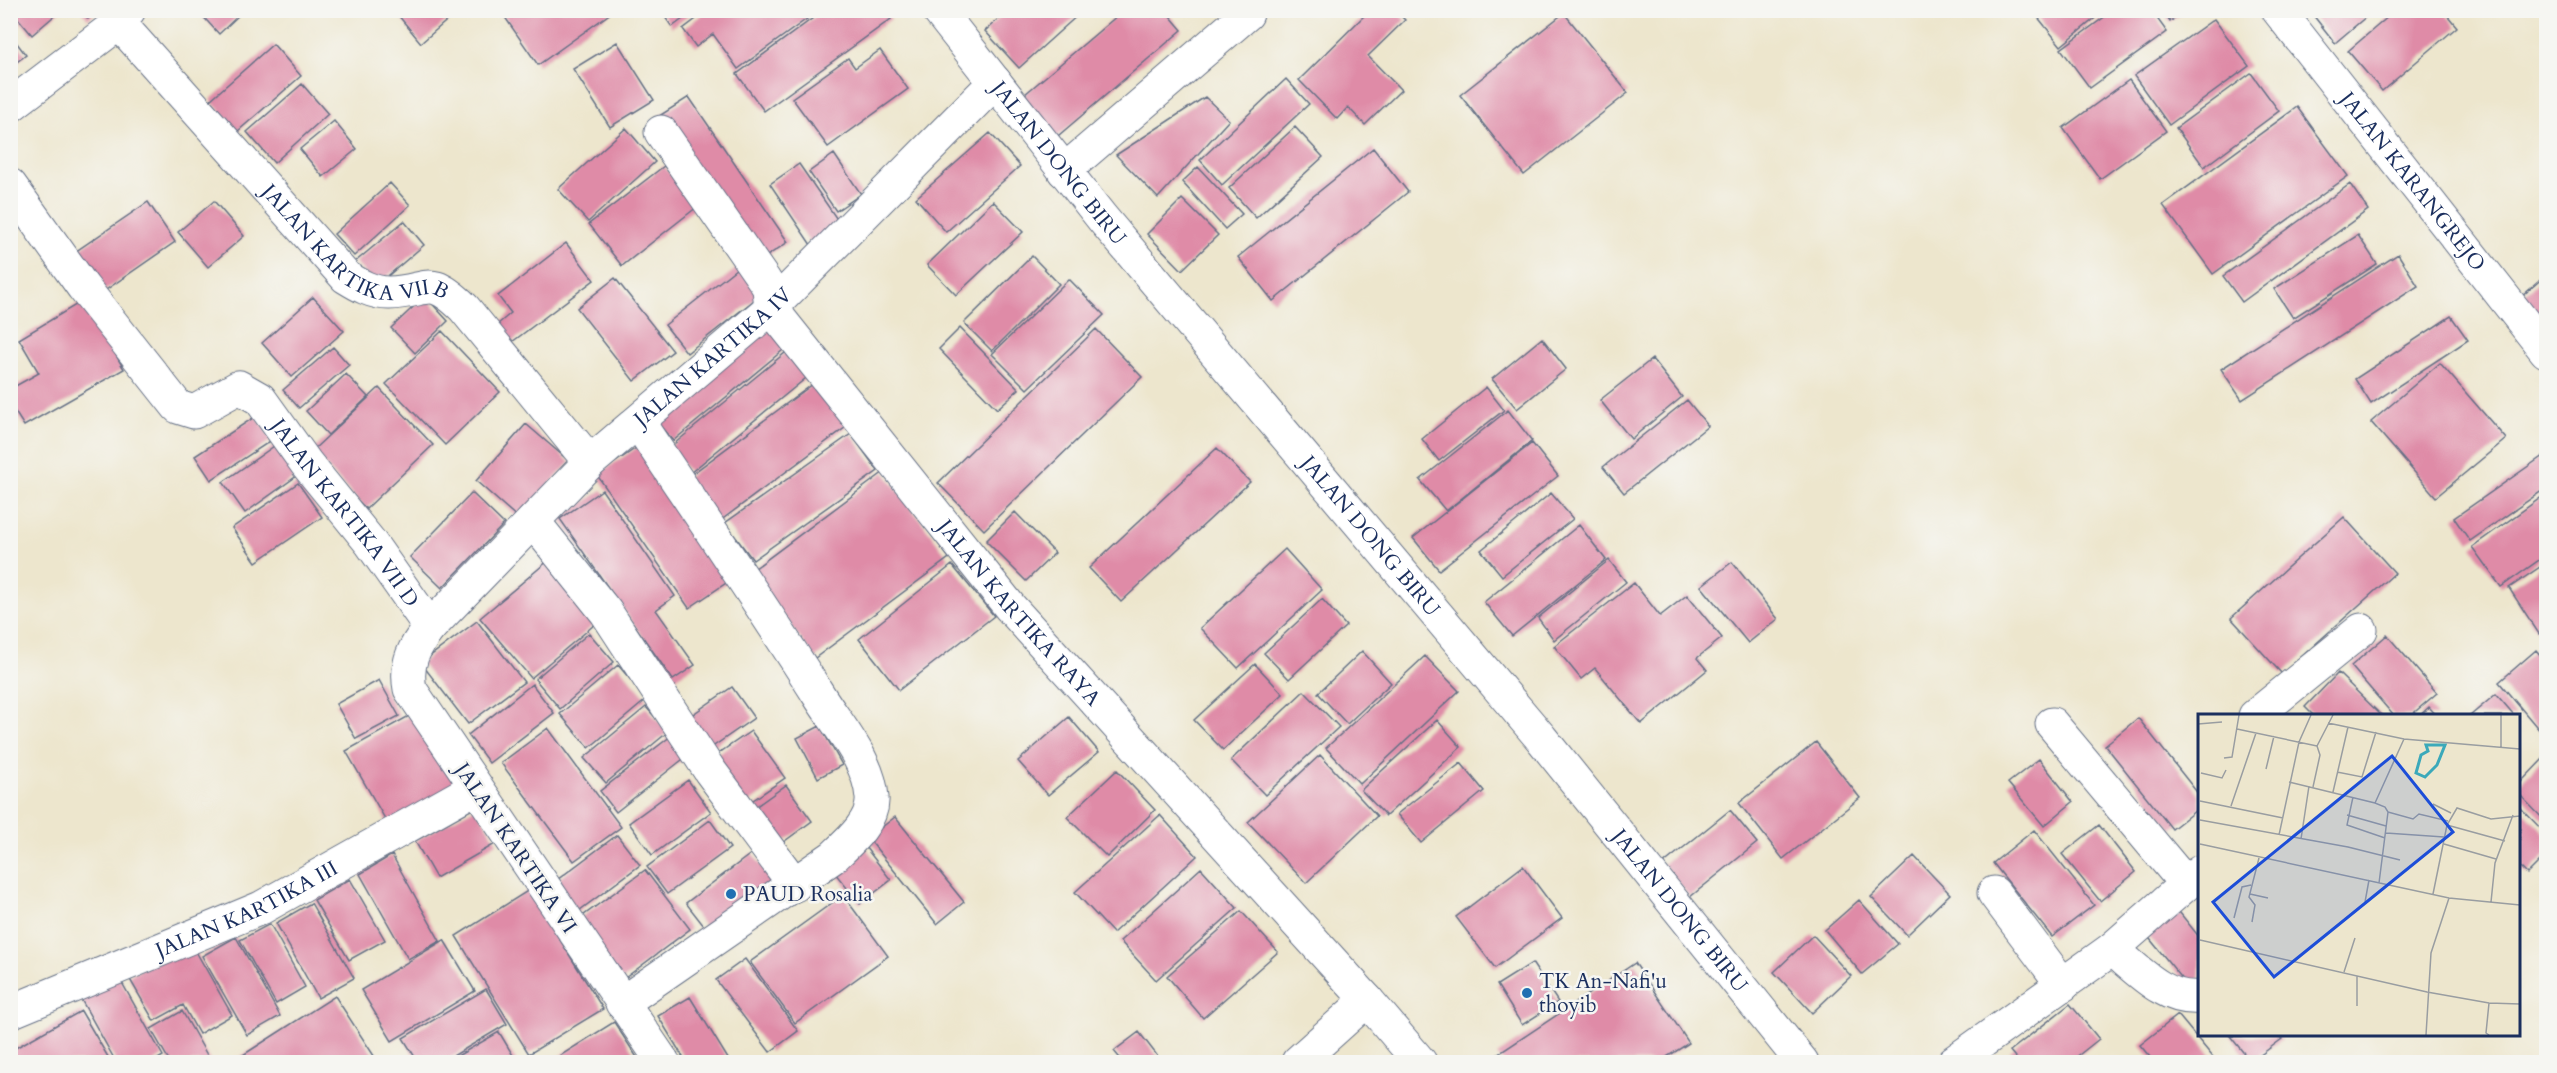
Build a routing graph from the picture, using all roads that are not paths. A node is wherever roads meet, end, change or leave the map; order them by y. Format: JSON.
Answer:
{"nodes":[{"id":1,"x":938,"y":10,"type":"edge"},
{"id":2,"x":2278,"y":10,"type":"edge"},
{"id":3,"x":1247,"y":14,"type":"dead end"},
{"id":4,"x":124,"y":17,"type":"edge"},
{"id":5,"x":995,"y":82,"type":"junction"},
{"id":6,"x":11,"y":106,"type":"edge"},
{"id":7,"x":661,"y":132,"type":"dead end"},
{"id":8,"x":1064,"y":171,"type":"junction"},
{"id":9,"x":10,"y":185,"type":"edge"},
{"id":10,"x":771,"y":308,"type":"junction"},
{"id":11,"x":2547,"y":351,"type":"edge"},
{"id":12,"x":638,"y":422,"type":"junction"},
{"id":13,"x":590,"y":462,"type":"junction"},
{"id":14,"x":533,"y":521,"type":"junction"},
{"id":15,"x":430,"y":627,"type":"junction"},
{"id":16,"x":2361,"y":630,"type":"dead end"},
{"id":17,"x":2257,"y":714,"type":"edge"},
{"id":18,"x":2052,"y":724,"type":"dead end"},
{"id":19,"x":475,"y":788,"type":"junction"},
{"id":20,"x":2193,"y":878,"type":"edge"},
{"id":21,"x":795,"y":885,"type":"junction"},
{"id":22,"x":1994,"y":893,"type":"dead end"},
{"id":23,"x":2112,"y":949,"type":"junction"},
{"id":24,"x":2063,"y":985,"type":"junction"},
{"id":25,"x":2198,"y":997,"type":"edge"},
{"id":26,"x":1367,"y":1000,"type":"junction"},
{"id":27,"x":622,"y":1003,"type":"junction"},
{"id":28,"x":10,"y":1012,"type":"edge"},
{"id":29,"x":663,"y":1062,"type":"edge"},
{"id":30,"x":1298,"y":1062,"type":"edge"},
{"id":31,"x":1420,"y":1062,"type":"edge"},
{"id":32,"x":1802,"y":1062,"type":"edge"},
{"id":33,"x":1954,"y":1062,"type":"edge"}],
"edges":[{"from":1,"to":5,"type":"street","name":"JALAN DONG BIRU"},
{"from":2,"to":11,"type":"street","name":"JALAN KARANGREJO"},
{"from":3,"to":8,"type":"street"},
{"from":4,"to":6,"type":"street"},
{"from":4,"to":13,"type":"street","name":"JALAN KARTIKA VII B"},
{"from":5,"to":8,"type":"street","name":"JALAN DONG BIRU"},
{"from":5,"to":10,"type":"street","name":"JALAN KARTIKA IV"},
{"from":7,"to":10,"type":"street","name":"JALAN KARTIKA RAYA"},
{"from":8,"to":32,"type":"street","name":"JALAN DONG BIRU"},
{"from":9,"to":15,"type":"street","name":"JALAN KARTIKA VII D"},
{"from":10,"to":12,"type":"street","name":"JALAN KARTIKA IV"},
{"from":10,"to":26,"type":"street","name":"JALAN KARTIKA RAYA"},
{"from":12,"to":13,"type":"street","name":"JALAN KARTIKA IV"},
{"from":12,"to":21,"type":"street"},
{"from":13,"to":14,"type":"street","name":"JALAN KARTIKA IV"},
{"from":14,"to":15,"type":"street","name":"JALAN KARTIKA IV"},
{"from":14,"to":21,"type":"street"},
{"from":15,"to":19,"type":"street","name":"JALAN KARTIKA VI"},
{"from":16,"to":17,"type":"street"},
{"from":18,"to":20,"type":"street"},
{"from":19,"to":27,"type":"street","name":"JALAN KARTIKA VI"},
{"from":19,"to":28,"type":"street","name":"JALAN KARTIKA III"},
{"from":20,"to":23,"type":"street"},
{"from":21,"to":27,"type":"street"},
{"from":22,"to":24,"type":"street"},
{"from":23,"to":24,"type":"street"},
{"from":23,"to":25,"type":"street"},
{"from":24,"to":33,"type":"street"},
{"from":26,"to":30,"type":"street"},
{"from":26,"to":31,"type":"street","name":"JALAN KARTIKA RAYA"},
{"from":27,"to":29,"type":"street","name":"JALAN KARTIKA VI"}]}
